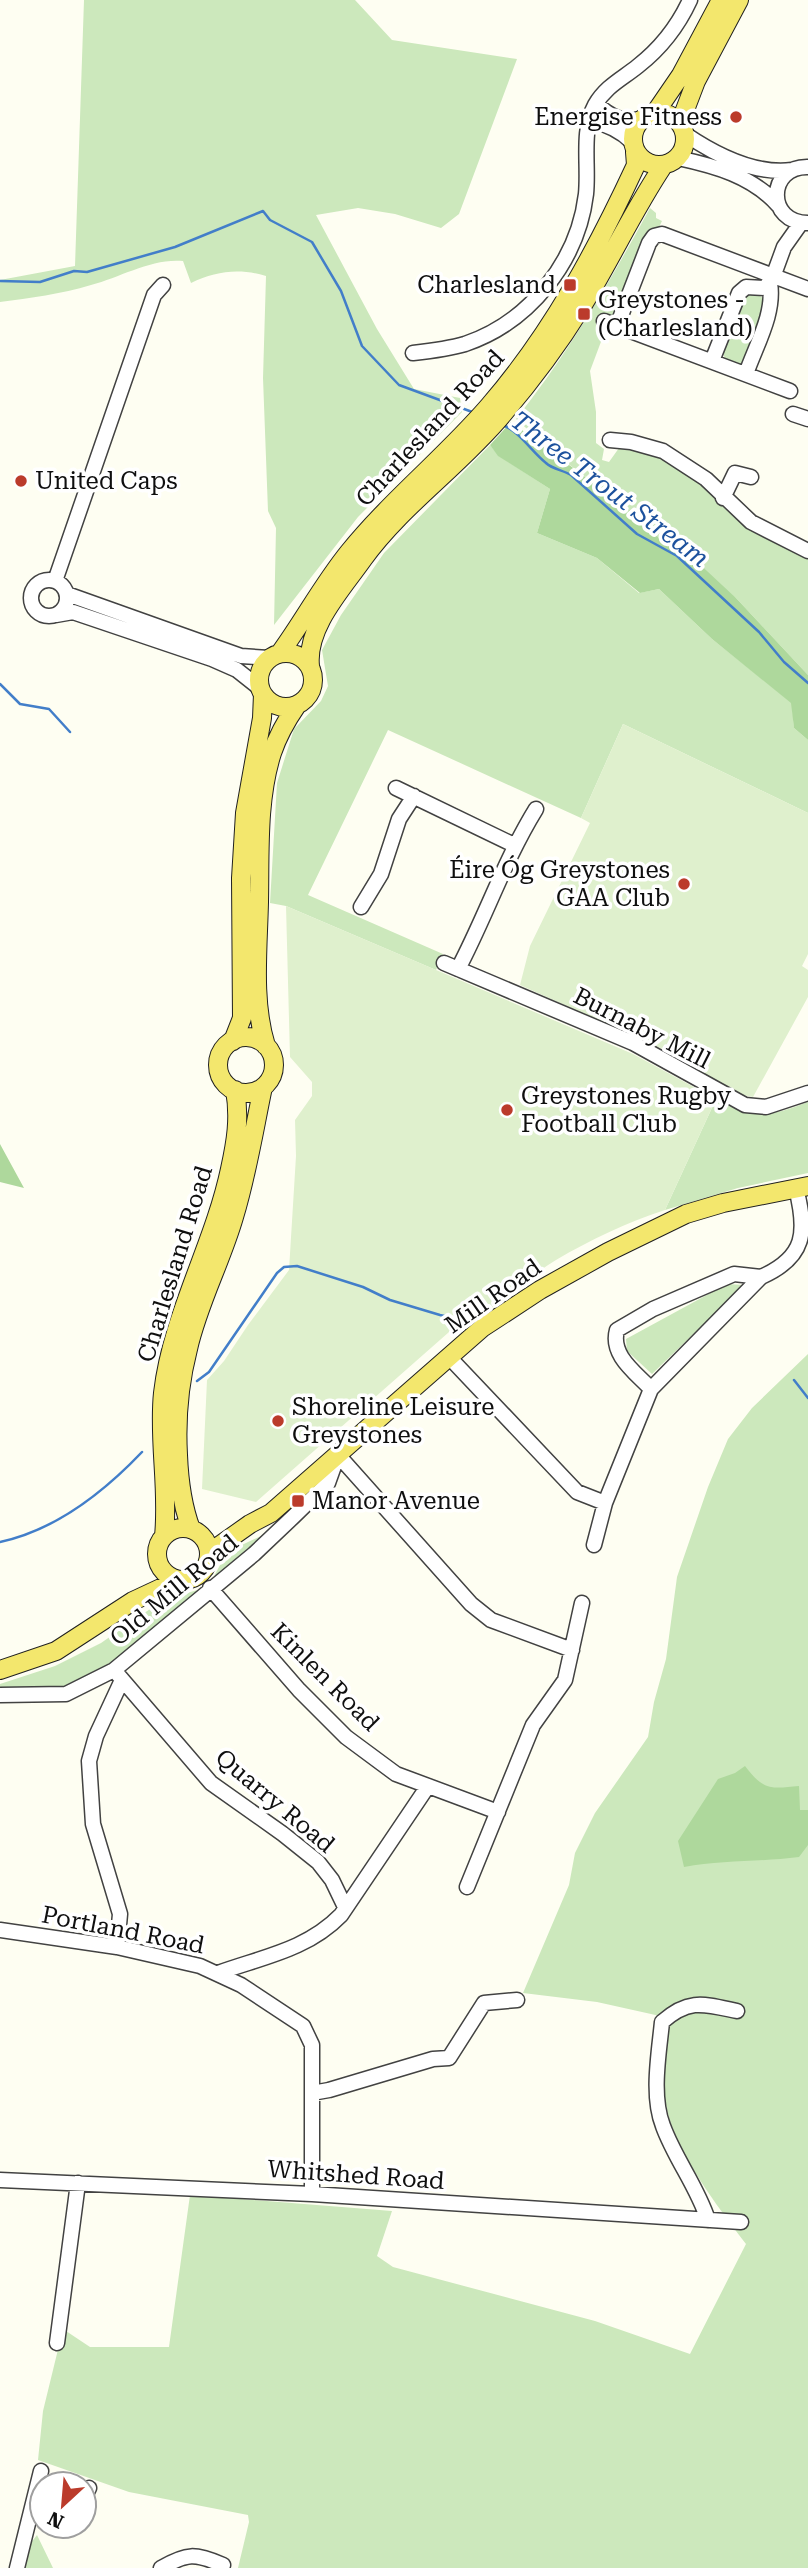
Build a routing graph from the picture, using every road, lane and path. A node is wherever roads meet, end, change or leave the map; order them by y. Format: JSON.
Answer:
{"nodes":[{"id":1,"x":690,"y":0,"type":"edge"},
{"id":2,"x":721,"y":0,"type":"edge"},
{"id":3,"x":739,"y":0,"type":"edge"},
{"id":4,"x":596,"y":104,"type":"junction"},
{"id":5,"x":649,"y":116,"type":"junction"},
{"id":6,"x":589,"y":120,"type":"junction"},
{"id":7,"x":682,"y":129,"type":"junction"},
{"id":8,"x":634,"y":147,"type":"junction"},
{"id":9,"x":670,"y":162,"type":"junction"},
{"id":10,"x":803,"y":167,"type":"edge"},
{"id":11,"x":782,"y":210,"type":"junction"},
{"id":12,"x":804,"y":223,"type":"edge"},
{"id":13,"x":784,"y":247,"type":"junction"},
{"id":14,"x":772,"y":280,"type":"junction"},
{"id":15,"x":163,"y":285,"type":"dead end"},
{"id":16,"x":808,"y":289,"type":"edge"},
{"id":17,"x":413,"y":353,"type":"dead end"},
{"id":18,"x":712,"y":361,"type":"junction"},
{"id":19,"x":746,"y":374,"type":"junction"},
{"id":20,"x":790,"y":391,"type":"dead end"},
{"id":21,"x":496,"y":411,"type":"junction"},
{"id":22,"x":793,"y":414,"type":"dead end"},
{"id":23,"x":808,"y":419,"type":"edge"},
{"id":24,"x":472,"y":436,"type":"junction"},
{"id":25,"x":610,"y":440,"type":"dead end"},
{"id":26,"x":751,"y":477,"type":"dead end"},
{"id":27,"x":723,"y":498,"type":"junction"},
{"id":28,"x":808,"y":551,"type":"edge"},
{"id":29,"x":55,"y":581,"type":"junction"},
{"id":30,"x":67,"y":594,"type":"junction"},
{"id":31,"x":56,"y":615,"type":"junction"},
{"id":32,"x":274,"y":656,"type":"junction"},
{"id":33,"x":310,"y":666,"type":"junction"},
{"id":34,"x":262,"y":692,"type":"junction"},
{"id":35,"x":297,"y":705,"type":"junction"},
{"id":36,"x":396,"y":788,"type":"dead end"},
{"id":37,"x":414,"y":796,"type":"junction"},
{"id":38,"x":536,"y":809,"type":"dead end"},
{"id":39,"x":514,"y":845,"type":"junction"},
{"id":40,"x":361,"y":907,"type":"dead end"},
{"id":41,"x":233,"y":1041,"type":"junction"},
{"id":42,"x":266,"y":1046,"type":"junction"},
{"id":43,"x":264,"y":1087,"type":"junction"},
{"id":44,"x":235,"y":1090,"type":"junction"},
{"id":45,"x":808,"y":1093,"type":"edge"},
{"id":46,"x":802,"y":1187,"type":"edge"},
{"id":47,"x":761,"y":1277,"type":"junction"},
{"id":48,"x":449,"y":1357,"type":"junction"},
{"id":49,"x":651,"y":1389,"type":"junction"},
{"id":50,"x":338,"y":1455,"type":"junction"},
{"id":51,"x":605,"y":1503,"type":"junction"},
{"id":52,"x":250,"y":1524,"type":"junction"},
{"id":53,"x":194,"y":1530,"type":"junction"},
{"id":54,"x":163,"y":1536,"type":"junction"},
{"id":55,"x":594,"y":1545,"type":"dead end"},
{"id":56,"x":209,"y":1553,"type":"junction"},
{"id":57,"x":158,"y":1562,"type":"junction"},
{"id":58,"x":178,"y":1580,"type":"junction"},
{"id":59,"x":210,"y":1588,"type":"junction"},
{"id":60,"x":133,"y":1601,"type":"junction"},
{"id":61,"x":582,"y":1603,"type":"dead end"},
{"id":62,"x":572,"y":1650,"type":"junction"},
{"id":63,"x":0,"y":1670,"type":"edge"},
{"id":64,"x":118,"y":1675,"type":"junction"},
{"id":65,"x":0,"y":1695,"type":"edge"},
{"id":66,"x":428,"y":1786,"type":"junction"},
{"id":67,"x":498,"y":1812,"type":"junction"},
{"id":68,"x":467,"y":1887,"type":"dead end"},
{"id":69,"x":345,"y":1907,"type":"junction"},
{"id":70,"x":0,"y":1930,"type":"edge"},
{"id":71,"x":117,"y":1947,"type":"junction"},
{"id":72,"x":218,"y":1973,"type":"junction"},
{"id":73,"x":517,"y":2000,"type":"dead end"},
{"id":74,"x":737,"y":2011,"type":"dead end"},
{"id":75,"x":312,"y":2093,"type":"junction"},
{"id":76,"x":0,"y":2180,"type":"edge"},
{"id":77,"x":78,"y":2183,"type":"junction"},
{"id":78,"x":312,"y":2194,"type":"junction"},
{"id":79,"x":708,"y":2220,"type":"junction"},
{"id":80,"x":741,"y":2222,"type":"dead end"},
{"id":81,"x":57,"y":2343,"type":"dead end"},
{"id":82,"x":28,"y":2529,"type":"edge"},
{"id":83,"x":27,"y":2533,"type":"joint"},
{"id":84,"x":223,"y":2565,"type":"dead end"},
{"id":85,"x":17,"y":2568,"type":"edge"},
{"id":86,"x":161,"y":2568,"type":"edge"}],
"edges":[{"from":1,"to":4,"type":"street"},
{"from":2,"to":5,"type":"main road"},
{"from":3,"to":7,"type":"main road"},
{"from":4,"to":5,"type":"street"},
{"from":4,"to":6,"type":"street"},
{"from":5,"to":7,"type":"main road"},
{"from":5,"to":8,"type":"main road"},
{"from":6,"to":8,"type":"street"},
{"from":6,"to":17,"type":"street"},
{"from":7,"to":9,"type":"main road"},
{"from":7,"to":10,"type":"street"},
{"from":8,"to":9,"type":"main road"},
{"from":8,"to":21,"type":"main road","name":"Charlesland Road"},
{"from":9,"to":11,"type":"street"},
{"from":9,"to":21,"type":"main road","name":"Charlesland Road"},
{"from":10,"to":11,"type":"street"},
{"from":11,"to":12,"type":"street"},
{"from":11,"to":13,"type":"street"},
{"from":12,"to":13,"type":"street"},
{"from":13,"to":14,"type":"street"},
{"from":14,"to":16,"type":"street"},
{"from":14,"to":18,"type":"street"},
{"from":14,"to":18,"type":"street"},
{"from":14,"to":19,"type":"street"},
{"from":15,"to":29,"type":"street"},
{"from":18,"to":19,"type":"street"},
{"from":19,"to":20,"type":"street"},
{"from":21,"to":24,"type":"main road","name":"Charlesland Road"},
{"from":22,"to":23,"type":"street"},
{"from":24,"to":32,"type":"main road","name":"Charlesland Road"},
{"from":24,"to":33,"type":"main road","name":"Charlesland Road"},
{"from":25,"to":27,"type":"street"},
{"from":26,"to":27,"type":"street"},
{"from":27,"to":28,"type":"street"},
{"from":29,"to":30,"type":"street"},
{"from":29,"to":31,"type":"street"},
{"from":30,"to":31,"type":"street"},
{"from":30,"to":32,"type":"street"},
{"from":31,"to":34,"type":"street"},
{"from":32,"to":33,"type":"main road"},
{"from":32,"to":34,"type":"main road"},
{"from":33,"to":35,"type":"main road"},
{"from":34,"to":35,"type":"main road"},
{"from":34,"to":41,"type":"main road"},
{"from":35,"to":42,"type":"main road"},
{"from":36,"to":37,"type":"street"},
{"from":37,"to":39,"type":"street"},
{"from":37,"to":40,"type":"street"},
{"from":38,"to":39,"type":"street","name":"Burnaby Mill"},
{"from":39,"to":45,"type":"street","name":"Burnaby Mill"},
{"from":41,"to":42,"type":"main road"},
{"from":41,"to":44,"type":"main road"},
{"from":42,"to":43,"type":"main road"},
{"from":43,"to":44,"type":"main road"},
{"from":43,"to":53,"type":"main road","name":"Charlesland Road"},
{"from":44,"to":54,"type":"main road","name":"Charlesland Road"},
{"from":46,"to":47,"type":"street"},
{"from":46,"to":48,"type":"main road","name":"Mill Road"},
{"from":47,"to":49,"type":"street"},
{"from":47,"to":49,"type":"street"},
{"from":48,"to":50,"type":"main road","name":"Mill Road"},
{"from":48,"to":51,"type":"street"},
{"from":49,"to":51,"type":"street"},
{"from":50,"to":52,"type":"main road","name":"Mill Road"},
{"from":50,"to":59,"type":"street","name":"Old Mill Road"},
{"from":50,"to":62,"type":"street"},
{"from":51,"to":55,"type":"street"},
{"from":52,"to":53,"type":"main road","name":"Mill Road"},
{"from":52,"to":56,"type":"main road","name":"Mill Road"},
{"from":53,"to":54,"type":"main road"},
{"from":53,"to":56,"type":"main road"},
{"from":54,"to":57,"type":"main road"},
{"from":56,"to":58,"type":"main road"},
{"from":57,"to":58,"type":"main road"},
{"from":57,"to":60,"type":"main road"},
{"from":58,"to":60,"type":"main road"},
{"from":59,"to":64,"type":"street","name":"Old Mill Road"},
{"from":59,"to":66,"type":"street","name":"Kinlen Road"},
{"from":60,"to":63,"type":"main road"},
{"from":61,"to":62,"type":"street"},
{"from":62,"to":67,"type":"street"},
{"from":64,"to":65,"type":"street","name":"Old Mill Road"},
{"from":64,"to":69,"type":"street","name":"Quarry Road"},
{"from":64,"to":71,"type":"street"},
{"from":66,"to":67,"type":"street","name":"Kinlen Road"},
{"from":66,"to":69,"type":"street"},
{"from":67,"to":68,"type":"street"},
{"from":69,"to":72,"type":"street"},
{"from":70,"to":71,"type":"street","name":"Portland Road"},
{"from":71,"to":72,"type":"street","name":"Portland Road"},
{"from":72,"to":75,"type":"street","name":"Portland Road"},
{"from":73,"to":75,"type":"street"},
{"from":74,"to":79,"type":"street"},
{"from":75,"to":78,"type":"street","name":"Portland Road"},
{"from":76,"to":77,"type":"street","name":"Whitshed Road"},
{"from":77,"to":78,"type":"street","name":"Whitshed Road"},
{"from":77,"to":81,"type":"street"},
{"from":78,"to":79,"type":"street","name":"Whitshed Road"},
{"from":79,"to":80,"type":"street","name":"Whitshed Road"},
{"from":82,"to":83,"type":"street"},
{"from":83,"to":85,"type":"street"},
{"from":84,"to":86,"type":"street"}]}
